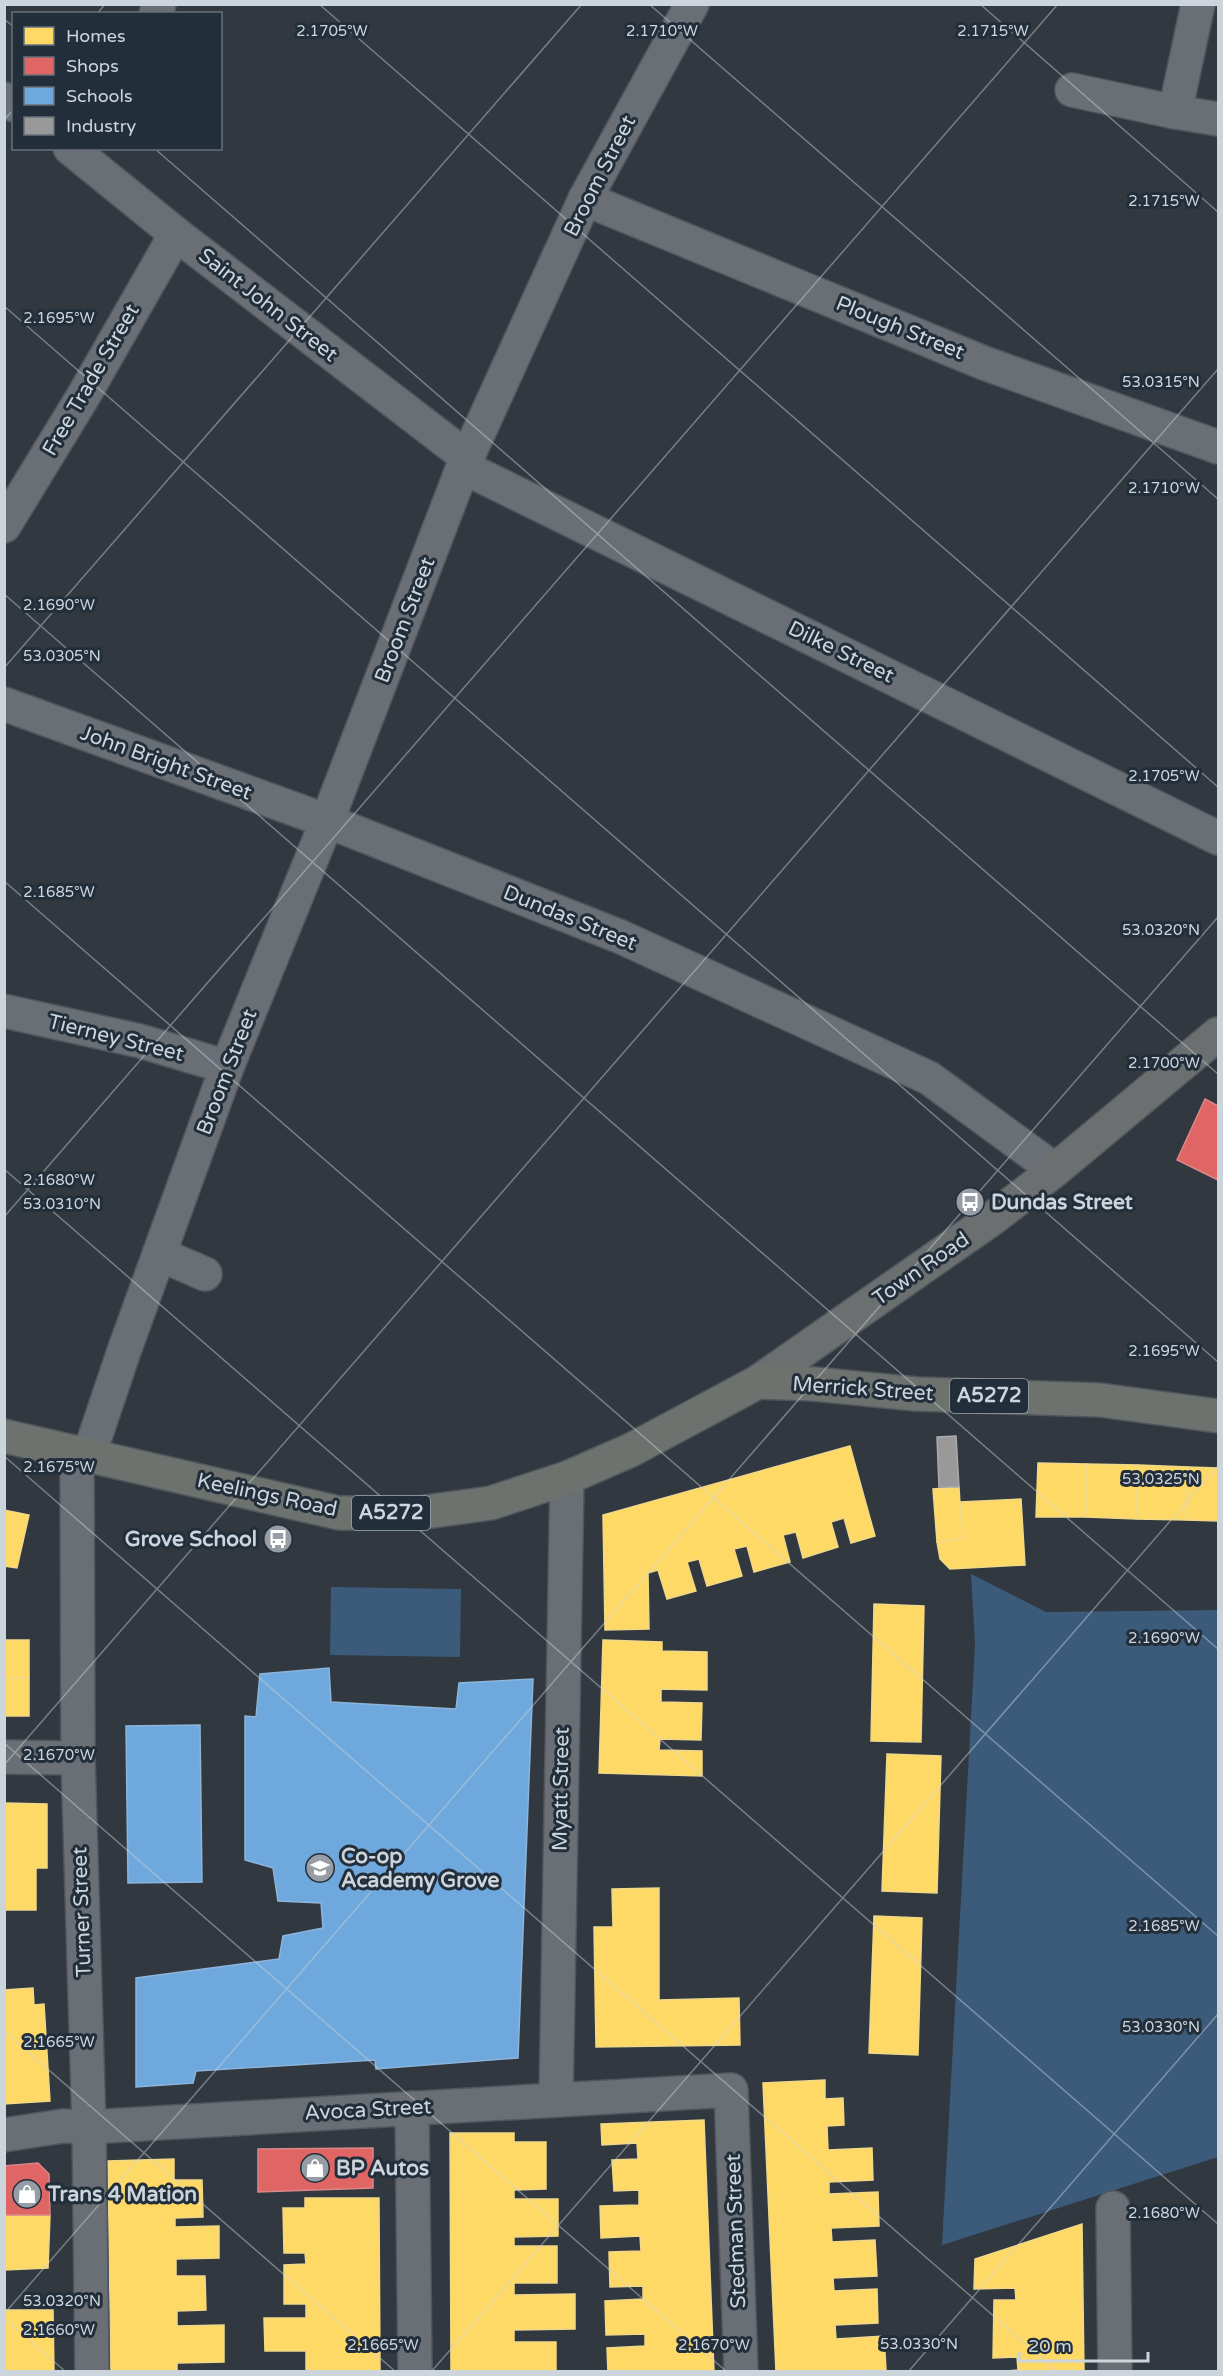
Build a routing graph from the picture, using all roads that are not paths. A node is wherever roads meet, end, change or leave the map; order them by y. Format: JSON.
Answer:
{"nodes":[{"id":1,"x":692,"y":4,"type":"edge"},
{"id":2,"x":1198,"y":4,"type":"edge"},
{"id":3,"x":1072,"y":90,"type":"dead end"},
{"id":4,"x":1174,"y":112,"type":"junction"},
{"id":5,"x":1218,"y":119,"type":"edge"},
{"id":6,"x":76,"y":150,"type":"edge"},
{"id":7,"x":108,"y":161,"type":"edge"},
{"id":8,"x":585,"y":200,"type":"junction"},
{"id":9,"x":176,"y":234,"type":"junction"},
{"id":10,"x":1218,"y":447,"type":"edge"},
{"id":11,"x":466,"y":463,"type":"junction"},
{"id":12,"x":4,"y":526,"type":"edge"},
{"id":13,"x":4,"y":704,"type":"edge"},
{"id":14,"x":327,"y":821,"type":"junction"},
{"id":15,"x":1218,"y":838,"type":"edge"},
{"id":16,"x":4,"y":1011,"type":"edge"},
{"id":17,"x":1218,"y":1034,"type":"edge"},
{"id":18,"x":227,"y":1067,"type":"junction"},
{"id":19,"x":1055,"y":1170,"type":"junction"},
{"id":20,"x":159,"y":1254,"type":"junction"},
{"id":21,"x":205,"y":1275,"type":"dead end"},
{"id":22,"x":758,"y":1382,"type":"junction"},
{"id":23,"x":1218,"y":1416,"type":"edge"},
{"id":24,"x":4,"y":1436,"type":"edge"},
{"id":25,"x":83,"y":1454,"type":"junction"},
{"id":26,"x":567,"y":1478,"type":"junction"},
{"id":27,"x":4,"y":1756,"type":"edge"},
{"id":28,"x":78,"y":1758,"type":"junction"},
{"id":29,"x":731,"y":2090,"type":"joint"},
{"id":30,"x":556,"y":2100,"type":"junction"},
{"id":31,"x":412,"y":2108,"type":"junction"},
{"id":32,"x":89,"y":2127,"type":"junction"},
{"id":33,"x":4,"y":2135,"type":"edge"},
{"id":34,"x":1113,"y":2208,"type":"dead end"},
{"id":35,"x":92,"y":2372,"type":"edge"},
{"id":36,"x":415,"y":2372,"type":"edge"},
{"id":37,"x":741,"y":2372,"type":"edge"},
{"id":38,"x":1115,"y":2372,"type":"edge"}],
"edges":[{"from":1,"to":8,"type":"street","name":"Broom Street"},
{"from":2,"to":4,"type":"street"},
{"from":3,"to":4,"type":"street"},
{"from":4,"to":5,"type":"street"},
{"from":6,"to":7,"type":"street","name":"Saint John Street"},
{"from":7,"to":9,"type":"street","name":"Saint John Street"},
{"from":8,"to":10,"type":"street","name":"Plough Street"},
{"from":8,"to":11,"type":"street","name":"Broom Street"},
{"from":9,"to":11,"type":"street","name":"Saint John Street"},
{"from":9,"to":12,"type":"street","name":"Free Trade Street"},
{"from":11,"to":14,"type":"street","name":"Broom Street"},
{"from":11,"to":15,"type":"street","name":"Dilke Street"},
{"from":13,"to":14,"type":"street","name":"John Bright Street"},
{"from":14,"to":18,"type":"street","name":"Broom Street"},
{"from":14,"to":19,"type":"street","name":"Dundas Street"},
{"from":16,"to":18,"type":"street","name":"Tierney Street"},
{"from":17,"to":19,"type":"street","name":"Town Road"},
{"from":18,"to":20,"type":"street","name":"Broom Street"},
{"from":19,"to":22,"type":"street","name":"Town Road"},
{"from":20,"to":21,"type":"street"},
{"from":20,"to":25,"type":"street","name":"Broom Street"},
{"from":22,"to":23,"type":"main road","name":"Merrick Street","number":"A5272"},
{"from":22,"to":26,"type":"main road","name":"Keelings Road","number":"A5272"},
{"from":24,"to":25,"type":"main road","name":"Keelings Road","number":"A5272"},
{"from":25,"to":26,"type":"main road","name":"Keelings Road","number":"A5272"},
{"from":25,"to":28,"type":"street","name":"Turner Street"},
{"from":26,"to":30,"type":"street","name":"Myatt Street"},
{"from":27,"to":28,"type":"street"},
{"from":28,"to":32,"type":"street","name":"Turner Street"},
{"from":29,"to":30,"type":"street","name":"Avoca Street"},
{"from":29,"to":37,"type":"street","name":"Stedman Street"},
{"from":30,"to":31,"type":"street","name":"Avoca Street"},
{"from":31,"to":32,"type":"street","name":"Avoca Street"},
{"from":31,"to":36,"type":"street"},
{"from":32,"to":33,"type":"street","name":"Avoca Street"},
{"from":32,"to":35,"type":"street","name":"Turner Street"},
{"from":34,"to":38,"type":"street"}]}
